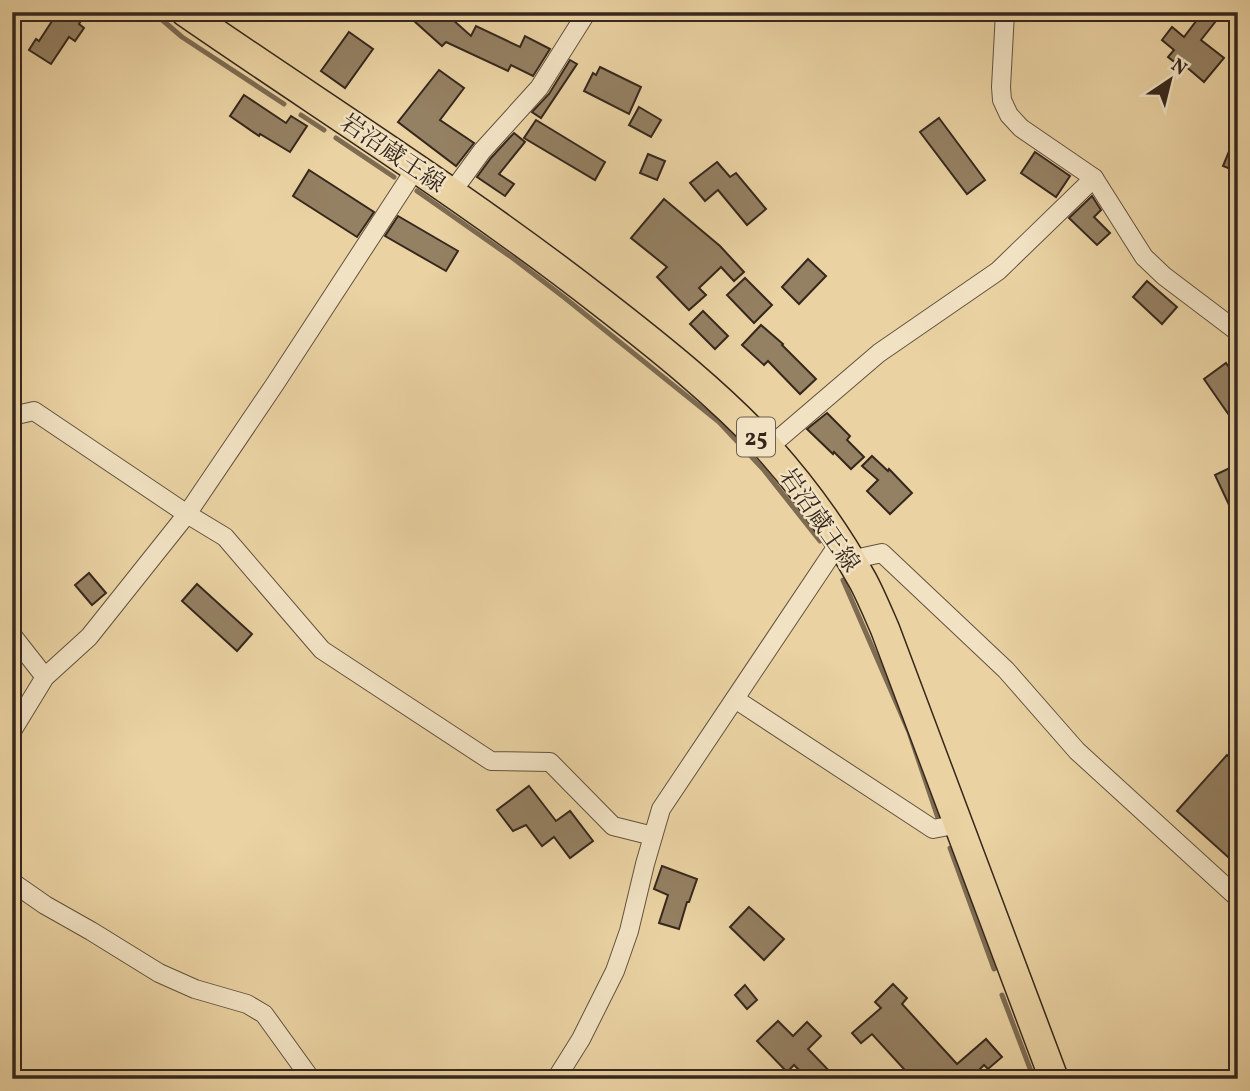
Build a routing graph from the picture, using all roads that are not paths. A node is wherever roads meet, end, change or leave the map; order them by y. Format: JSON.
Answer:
{"nodes":[{"id":1,"x":185,"y":12,"type":"edge"},
{"id":2,"x":587,"y":12,"type":"edge"},
{"id":3,"x":1005,"y":12,"type":"edge"},
{"id":4,"x":416,"y":168,"type":"junction"},
{"id":5,"x":1094,"y":178,"type":"junction"},
{"id":6,"x":452,"y":192,"type":"junction"},
{"id":7,"x":1238,"y":332,"type":"edge"},
{"id":8,"x":12,"y":416,"type":"edge"},
{"id":9,"x":768,"y":448,"type":"junction"},
{"id":10,"x":187,"y":513,"type":"junction"},
{"id":11,"x":845,"y":552,"type":"junction"},
{"id":12,"x":12,"y":635,"type":"edge"},
{"id":13,"x":45,"y":677,"type":"junction"},
{"id":14,"x":735,"y":699,"type":"junction"},
{"id":15,"x":12,"y":731,"type":"edge"},
{"id":16,"x":959,"y":824,"type":"junction"},
{"id":17,"x":653,"y":836,"type":"junction"},
{"id":18,"x":12,"y":882,"type":"edge"},
{"id":19,"x":1238,"y":898,"type":"edge"},
{"id":20,"x":311,"y":1079,"type":"edge"},
{"id":21,"x":555,"y":1079,"type":"edge"},
{"id":22,"x":1054,"y":1079,"type":"edge"}],
"edges":[{"from":1,"to":4,"type":"main road","name":"岩沼蔵王線","number":"25"},
{"from":2,"to":6,"type":"street"},
{"from":3,"to":5,"type":"street"},
{"from":4,"to":6,"type":"main road","name":"岩沼蔵王線","number":"25"},
{"from":4,"to":10,"type":"street"},
{"from":5,"to":7,"type":"street"},
{"from":5,"to":9,"type":"street"},
{"from":6,"to":9,"type":"main road","name":"岩沼蔵王線","number":"25"},
{"from":8,"to":10,"type":"street"},
{"from":9,"to":11,"type":"main road","name":"岩沼蔵王線","number":"25"},
{"from":10,"to":13,"type":"street"},
{"from":10,"to":17,"type":"street"},
{"from":11,"to":14,"type":"street"},
{"from":11,"to":16,"type":"main road","name":"岩沼蔵王線","number":"25"},
{"from":11,"to":19,"type":"street"},
{"from":12,"to":13,"type":"street"},
{"from":13,"to":15,"type":"street"},
{"from":14,"to":16,"type":"street"},
{"from":14,"to":17,"type":"street"},
{"from":16,"to":22,"type":"main road","name":"岩沼蔵王線","number":"25"},
{"from":17,"to":21,"type":"street"},
{"from":18,"to":20,"type":"street"}]}
